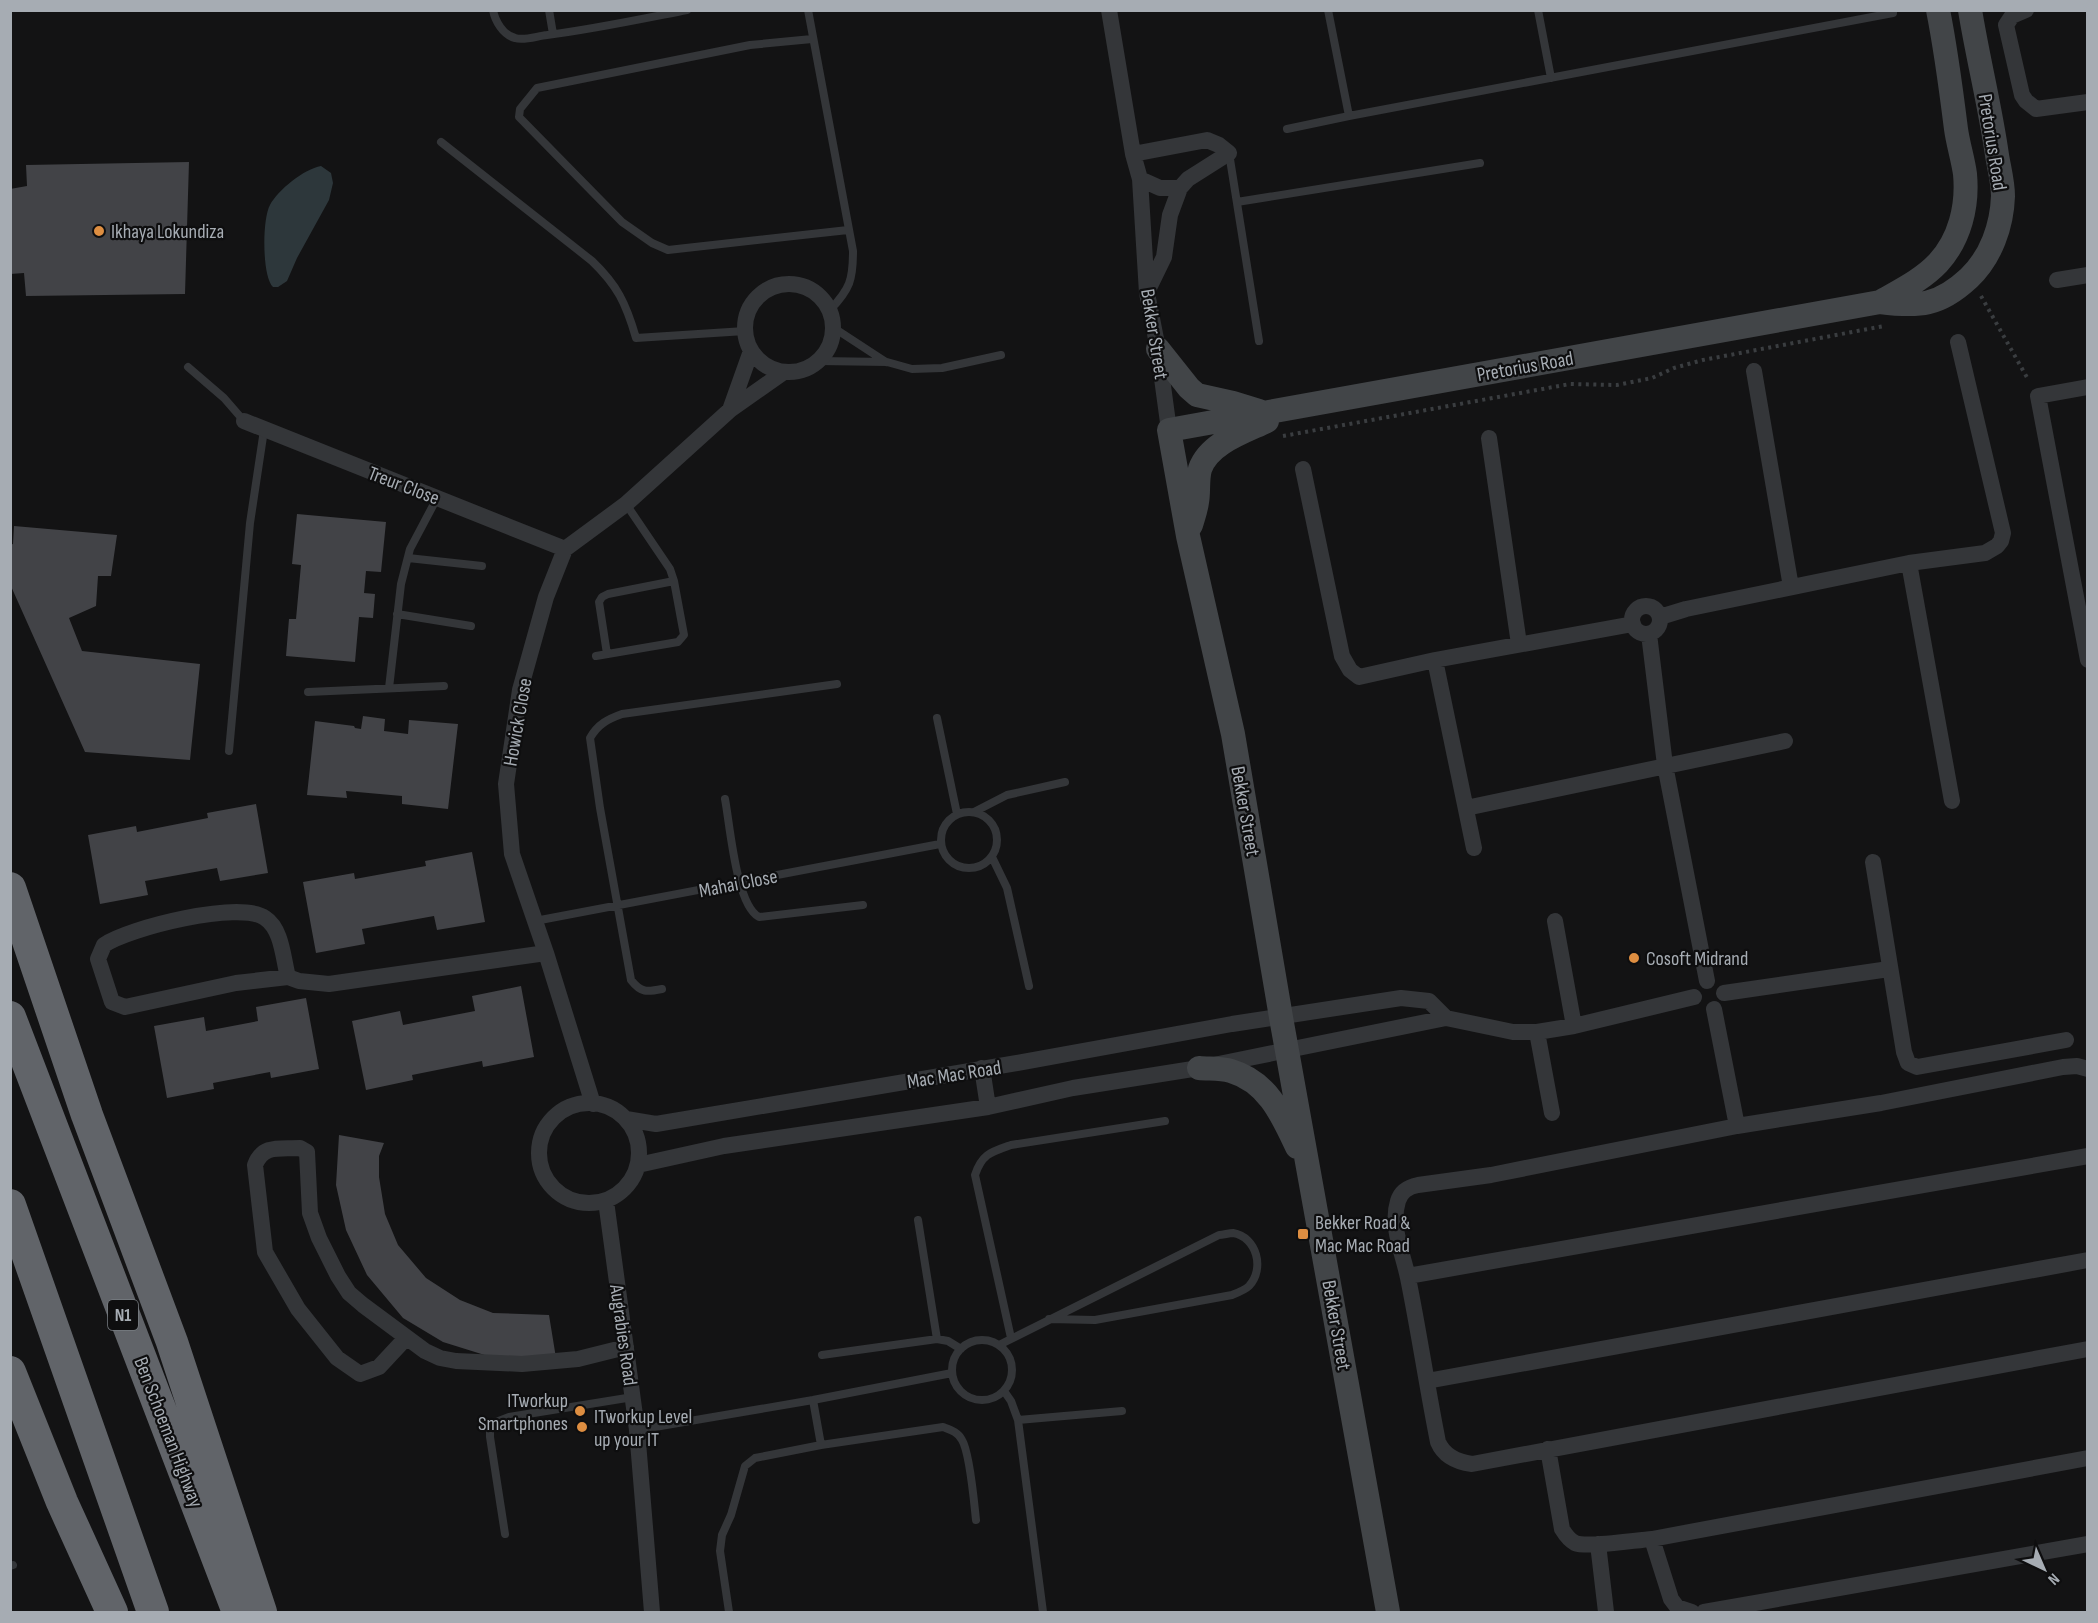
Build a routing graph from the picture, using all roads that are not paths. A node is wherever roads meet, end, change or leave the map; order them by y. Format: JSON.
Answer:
{"nodes":[{"id":1,"x":493,"y":10,"type":"edge"},
{"id":2,"x":549,"y":10,"type":"edge"},
{"id":3,"x":687,"y":10,"type":"edge"},
{"id":4,"x":808,"y":10,"type":"edge"},
{"id":5,"x":1109,"y":10,"type":"edge"},
{"id":6,"x":1328,"y":10,"type":"edge"},
{"id":7,"x":1538,"y":10,"type":"edge"},
{"id":8,"x":1893,"y":10,"type":"edge"},
{"id":9,"x":1938,"y":10,"type":"edge"},
{"id":10,"x":1970,"y":10,"type":"edge"},
{"id":11,"x":2026,"y":10,"type":"edge"},
{"id":12,"x":553,"y":34,"type":"junction"},
{"id":13,"x":812,"y":39,"type":"junction"},
{"id":14,"x":1551,"y":78,"type":"junction"},
{"id":15,"x":2088,"y":102,"type":"edge"},
{"id":16,"x":1349,"y":116,"type":"junction"},
{"id":17,"x":1287,"y":129,"type":"dead end"},
{"id":18,"x":441,"y":142,"type":"dead end"},
{"id":19,"x":1229,"y":153,"type":"junction"},
{"id":20,"x":1134,"y":154,"type":"junction"},
{"id":21,"x":1480,"y":163,"type":"dead end"},
{"id":22,"x":1140,"y":179,"type":"junction"},
{"id":23,"x":1180,"y":188,"type":"junction"},
{"id":24,"x":1237,"y":202,"type":"junction"},
{"id":25,"x":848,"y":230,"type":"junction"},
{"id":26,"x":2088,"y":274,"type":"edge"},
{"id":27,"x":2057,"y":280,"type":"dead end"},
{"id":28,"x":1147,"y":292,"type":"junction"},
{"id":29,"x":1880,"y":302,"type":"junction"},
{"id":30,"x":830,"y":309,"type":"junction"},
{"id":31,"x":834,"y":328,"type":"junction"},
{"id":32,"x":745,"y":331,"type":"junction"},
{"id":33,"x":1258,"y":340,"type":"dead end"},
{"id":34,"x":1958,"y":342,"type":"dead end"},
{"id":35,"x":1158,"y":349,"type":"junction"},
{"id":36,"x":751,"y":351,"type":"junction"},
{"id":37,"x":1000,"y":356,"type":"dead end"},
{"id":38,"x":819,"y":361,"type":"junction"},
{"id":39,"x":886,"y":362,"type":"junction"},
{"id":40,"x":188,"y":367,"type":"dead end"},
{"id":41,"x":1754,"y":371,"type":"dead end"},
{"id":42,"x":784,"y":372,"type":"junction"},
{"id":43,"x":2088,"y":387,"type":"edge"},
{"id":44,"x":1288,"y":409,"type":"junction"},
{"id":45,"x":730,"y":410,"type":"junction"},
{"id":46,"x":1264,"y":413,"type":"junction"},
{"id":47,"x":244,"y":421,"type":"joint"},
{"id":48,"x":264,"y":430,"type":"junction"},
{"id":49,"x":1169,"y":430,"type":"junction"},
{"id":50,"x":1489,"y":438,"type":"dead end"},
{"id":51,"x":1303,"y":470,"type":"dead end"},
{"id":52,"x":437,"y":498,"type":"junction"},
{"id":53,"x":626,"y":504,"type":"junction"},
{"id":54,"x":1188,"y":536,"type":"junction"},
{"id":55,"x":565,"y":549,"type":"junction"},
{"id":56,"x":408,"y":558,"type":"junction"},
{"id":57,"x":1909,"y":563,"type":"junction"},
{"id":58,"x":482,"y":566,"type":"dead end"},
{"id":59,"x":674,"y":580,"type":"junction"},
{"id":60,"x":1791,"y":588,"type":"junction"},
{"id":61,"x":397,"y":614,"type":"junction"},
{"id":62,"x":1660,"y":617,"type":"junction"},
{"id":63,"x":1633,"y":624,"type":"junction"},
{"id":64,"x":471,"y":626,"type":"dead end"},
{"id":65,"x":1649,"y":634,"type":"junction"},
{"id":66,"x":1519,"y":644,"type":"junction"},
{"id":67,"x":607,"y":654,"type":"junction"},
{"id":68,"x":596,"y":656,"type":"dead end"},
{"id":69,"x":1435,"y":660,"type":"junction"},
{"id":70,"x":2088,"y":660,"type":"edge"},
{"id":71,"x":837,"y":684,"type":"dead end"},
{"id":72,"x":444,"y":686,"type":"dead end"},
{"id":73,"x":389,"y":688,"type":"junction"},
{"id":74,"x":308,"y":692,"type":"dead end"},
{"id":75,"x":937,"y":718,"type":"dead end"},
{"id":76,"x":1785,"y":741,"type":"dead end"},
{"id":77,"x":229,"y":751,"type":"dead end"},
{"id":78,"x":1665,"y":765,"type":"junction"},
{"id":79,"x":1065,"y":782,"type":"dead end"},
{"id":80,"x":725,"y":799,"type":"dead end"},
{"id":81,"x":1952,"y":801,"type":"dead end"},
{"id":82,"x":1466,"y":808,"type":"junction"},
{"id":83,"x":974,"y":812,"type":"junction"},
{"id":84,"x":957,"y":814,"type":"junction"},
{"id":85,"x":940,"y":844,"type":"junction"},
{"id":86,"x":1474,"y":848,"type":"dead end"},
{"id":87,"x":992,"y":856,"type":"junction"},
{"id":88,"x":1873,"y":862,"type":"dead end"},
{"id":89,"x":739,"y":883,"type":"junction"},
{"id":90,"x":10,"y":888,"type":"edge"},
{"id":91,"x":863,"y":905,"type":"dead end"},
{"id":92,"x":617,"y":906,"type":"junction"},
{"id":93,"x":10,"y":910,"type":"edge"},
{"id":94,"x":535,"y":921,"type":"junction"},
{"id":95,"x":1555,"y":921,"type":"dead end"},
{"id":96,"x":546,"y":953,"type":"junction"},
{"id":97,"x":1889,"y":969,"type":"junction"},
{"id":98,"x":288,"y":977,"type":"junction"},
{"id":99,"x":1707,"y":981,"type":"junction"},
{"id":100,"x":1029,"y":986,"type":"dead end"},
{"id":101,"x":662,"y":989,"type":"dead end"},
{"id":102,"x":1724,"y":993,"type":"junction"},
{"id":103,"x":1694,"y":997,"type":"junction"},
{"id":104,"x":1714,"y":1009,"type":"junction"},
{"id":105,"x":10,"y":1017,"type":"edge"},
{"id":106,"x":1281,"y":1017,"type":"junction"},
{"id":107,"x":1446,"y":1018,"type":"junction"},
{"id":108,"x":1574,"y":1026,"type":"junction"},
{"id":109,"x":1537,"y":1032,"type":"junction"},
{"id":110,"x":2066,"y":1040,"type":"dead end"},
{"id":111,"x":1288,"y":1051,"type":"junction"},
{"id":112,"x":982,"y":1068,"type":"junction"},
{"id":113,"x":1198,"y":1068,"type":"junction"},
{"id":114,"x":2088,"y":1069,"type":"edge"},
{"id":115,"x":593,"y":1104,"type":"junction"},
{"id":116,"x":988,"y":1107,"type":"junction"},
{"id":117,"x":1552,"y":1113,"type":"dead end"},
{"id":118,"x":87,"y":1115,"type":"junction"},
{"id":119,"x":626,"y":1119,"type":"junction"},
{"id":120,"x":1165,"y":1121,"type":"dead end"},
{"id":121,"x":1737,"y":1126,"type":"junction"},
{"id":122,"x":2088,"y":1156,"type":"edge"},
{"id":123,"x":638,"y":1165,"type":"junction"},
{"id":124,"x":1309,"y":1170,"type":"junction"},
{"id":125,"x":606,"y":1201,"type":"junction"},
{"id":126,"x":10,"y":1205,"type":"edge"},
{"id":127,"x":918,"y":1220,"type":"dead end"},
{"id":128,"x":2088,"y":1260,"type":"edge"},
{"id":129,"x":1408,"y":1276,"type":"junction"},
{"id":130,"x":1049,"y":1319,"type":"junction"},
{"id":131,"x":406,"y":1338,"type":"junction"},
{"id":132,"x":1011,"y":1338,"type":"junction"},
{"id":133,"x":937,"y":1339,"type":"junction"},
{"id":134,"x":999,"y":1345,"type":"junction"},
{"id":135,"x":626,"y":1347,"type":"junction"},
{"id":136,"x":961,"y":1348,"type":"junction"},
{"id":137,"x":2088,"y":1349,"type":"edge"},
{"id":138,"x":822,"y":1355,"type":"dead end"},
{"id":139,"x":10,"y":1371,"type":"edge"},
{"id":140,"x":952,"y":1373,"type":"junction"},
{"id":141,"x":1427,"y":1381,"type":"junction"},
{"id":142,"x":1004,"y":1391,"type":"junction"},
{"id":143,"x":633,"y":1397,"type":"junction"},
{"id":144,"x":813,"y":1400,"type":"junction"},
{"id":145,"x":1122,"y":1411,"type":"dead end"},
{"id":146,"x":1018,"y":1420,"type":"junction"},
{"id":147,"x":637,"y":1430,"type":"junction"},
{"id":148,"x":821,"y":1445,"type":"junction"},
{"id":149,"x":1548,"y":1449,"type":"junction"},
{"id":150,"x":2088,"y":1458,"type":"edge"},
{"id":151,"x":976,"y":1520,"type":"dead end"},
{"id":152,"x":505,"y":1534,"type":"dead end"},
{"id":153,"x":1652,"y":1539,"type":"junction"},
{"id":154,"x":1598,"y":1544,"type":"junction"},
{"id":155,"x":2088,"y":1544,"type":"edge"},
{"id":156,"x":112,"y":1612,"type":"edge"},
{"id":157,"x":153,"y":1612,"type":"edge"},
{"id":158,"x":238,"y":1612,"type":"edge"},
{"id":159,"x":261,"y":1612,"type":"edge"},
{"id":160,"x":652,"y":1612,"type":"edge"},
{"id":161,"x":729,"y":1612,"type":"edge"},
{"id":162,"x":1043,"y":1612,"type":"edge"},
{"id":163,"x":1388,"y":1612,"type":"edge"},
{"id":164,"x":1606,"y":1612,"type":"edge"},
{"id":165,"x":1692,"y":1612,"type":"edge"},
{"id":166,"x":1704,"y":1612,"type":"edge"}],
"edges":[{"from":1,"to":12,"type":"lane"},
{"from":2,"to":12,"type":"lane"},
{"from":3,"to":12,"type":"lane"},
{"from":4,"to":13,"type":"lane"},
{"from":5,"to":20,"type":"street","name":"Bekker Street"},
{"from":6,"to":16,"type":"lane"},
{"from":7,"to":14,"type":"lane"},
{"from":8,"to":14,"type":"lane"},
{"from":9,"to":29,"type":"street","name":"Pretorius Road"},
{"from":10,"to":29,"type":"street","name":"Pretorius Road"},
{"from":11,"to":15,"type":"street"},
{"from":13,"to":25,"type":"lane"},
{"from":13,"to":25,"type":"lane"},
{"from":14,"to":16,"type":"lane"},
{"from":16,"to":17,"type":"lane"},
{"from":18,"to":32,"type":"lane"},
{"from":19,"to":20,"type":"street"},
{"from":19,"to":23,"type":"street"},
{"from":19,"to":24,"type":"lane"},
{"from":20,"to":22,"type":"street","name":"Bekker Street"},
{"from":21,"to":24,"type":"lane"},
{"from":22,"to":23,"type":"street"},
{"from":22,"to":28,"type":"street","name":"Bekker Street"},
{"from":23,"to":28,"type":"street"},
{"from":24,"to":33,"type":"lane"},
{"from":25,"to":30,"type":"lane"},
{"from":26,"to":27,"type":"street"},
{"from":28,"to":35,"type":"street","name":"Bekker Street"},
{"from":29,"to":44,"type":"street","name":"Pretorius Road"},
{"from":30,"to":31,"type":"street"},
{"from":30,"to":32,"type":"street"},
{"from":31,"to":38,"type":"street"},
{"from":31,"to":39,"type":"lane"},
{"from":32,"to":36,"type":"street"},
{"from":34,"to":57,"type":"street"},
{"from":35,"to":46,"type":"street"},
{"from":35,"to":49,"type":"street","name":"Bekker Street"},
{"from":36,"to":42,"type":"street"},
{"from":36,"to":45,"type":"street"},
{"from":37,"to":39,"type":"lane"},
{"from":38,"to":39,"type":"lane"},
{"from":38,"to":42,"type":"street"},
{"from":40,"to":47,"type":"lane"},
{"from":41,"to":60,"type":"street"},
{"from":42,"to":45,"type":"street"},
{"from":43,"to":70,"type":"street"},
{"from":44,"to":46,"type":"street","name":"Pretorius Road"},
{"from":44,"to":54,"type":"street"},
{"from":45,"to":53,"type":"street"},
{"from":46,"to":49,"type":"street","name":"Pretorius Road"},
{"from":47,"to":48,"type":"street","name":"Treur Close"},
{"from":48,"to":52,"type":"street","name":"Treur Close"},
{"from":48,"to":77,"type":"lane"},
{"from":49,"to":54,"type":"street","name":"Bekker Street"},
{"from":50,"to":66,"type":"street"},
{"from":51,"to":69,"type":"street"},
{"from":52,"to":55,"type":"street","name":"Treur Close"},
{"from":52,"to":56,"type":"lane"},
{"from":53,"to":55,"type":"street"},
{"from":53,"to":59,"type":"lane"},
{"from":54,"to":106,"type":"street","name":"Bekker Street"},
{"from":55,"to":94,"type":"street","name":"Howick Close"},
{"from":56,"to":58,"type":"lane"},
{"from":56,"to":61,"type":"lane"},
{"from":57,"to":60,"type":"street"},
{"from":57,"to":81,"type":"street"},
{"from":59,"to":67,"type":"lane"},
{"from":59,"to":67,"type":"lane"},
{"from":60,"to":62,"type":"street"},
{"from":61,"to":64,"type":"lane"},
{"from":61,"to":73,"type":"lane"},
{"from":62,"to":63,"type":"street"},
{"from":62,"to":65,"type":"street"},
{"from":63,"to":65,"type":"street"},
{"from":63,"to":66,"type":"street"},
{"from":65,"to":78,"type":"street"},
{"from":66,"to":69,"type":"street"},
{"from":67,"to":68,"type":"lane"},
{"from":69,"to":82,"type":"street"},
{"from":71,"to":92,"type":"lane"},
{"from":72,"to":73,"type":"lane"},
{"from":73,"to":74,"type":"lane"},
{"from":75,"to":84,"type":"lane"},
{"from":76,"to":78,"type":"street"},
{"from":78,"to":82,"type":"street"},
{"from":78,"to":99,"type":"street"},
{"from":79,"to":83,"type":"lane"},
{"from":80,"to":89,"type":"lane"},
{"from":82,"to":86,"type":"street"},
{"from":83,"to":84,"type":"lane"},
{"from":83,"to":87,"type":"lane"},
{"from":84,"to":85,"type":"lane"},
{"from":85,"to":87,"type":"lane"},
{"from":85,"to":89,"type":"lane","name":"Mahai Close"},
{"from":87,"to":100,"type":"lane"},
{"from":88,"to":97,"type":"street"},
{"from":89,"to":91,"type":"lane"},
{"from":89,"to":92,"type":"lane","name":"Mahai Close"},
{"from":90,"to":118,"type":"highway"},
{"from":92,"to":94,"type":"lane","name":"Mahai Close"},
{"from":92,"to":101,"type":"lane"},
{"from":93,"to":118,"type":"highway"},
{"from":94,"to":96,"type":"street","name":"Howick Close"},
{"from":95,"to":108,"type":"street"},
{"from":96,"to":98,"type":"street"},
{"from":96,"to":115,"type":"street","name":"Howick Close"},
{"from":97,"to":102,"type":"street"},
{"from":97,"to":110,"type":"street"},
{"from":98,"to":98,"type":"street"},
{"from":99,"to":102,"type":"street"},
{"from":99,"to":103,"type":"street"},
{"from":102,"to":104,"type":"street"},
{"from":103,"to":104,"type":"street"},
{"from":103,"to":108,"type":"street"},
{"from":104,"to":121,"type":"street"},
{"from":105,"to":158,"type":"highway","name":"Ben Schoeman Highway","number":"N1"},
{"from":106,"to":107,"type":"street","name":"Mac Mac Road"},
{"from":106,"to":111,"type":"street","name":"Bekker Street"},
{"from":106,"to":112,"type":"street","name":"Mac Mac Road"},
{"from":107,"to":109,"type":"street"},
{"from":107,"to":111,"type":"street","name":"Mac Mac Road"},
{"from":108,"to":109,"type":"street"},
{"from":109,"to":117,"type":"street"},
{"from":111,"to":113,"type":"street","name":"Mac Mac Road"},
{"from":111,"to":124,"type":"street","name":"Bekker Street"},
{"from":112,"to":116,"type":"street"},
{"from":112,"to":119,"type":"street","name":"Mac Mac Road"},
{"from":113,"to":116,"type":"street","name":"Mac Mac Road"},
{"from":113,"to":124,"type":"street"},
{"from":114,"to":121,"type":"street"},
{"from":115,"to":119,"type":"street"},
{"from":115,"to":125,"type":"street"},
{"from":116,"to":123,"type":"street","name":"Mac Mac Road"},
{"from":118,"to":159,"type":"highway"},
{"from":119,"to":123,"type":"street"},
{"from":120,"to":132,"type":"lane"},
{"from":121,"to":129,"type":"street"},
{"from":122,"to":129,"type":"street"},
{"from":123,"to":125,"type":"street"},
{"from":124,"to":163,"type":"street","name":"Bekker Street"},
{"from":125,"to":135,"type":"street","name":"Augrabies Road"},
{"from":126,"to":157,"type":"highway"},
{"from":127,"to":133,"type":"lane"},
{"from":128,"to":141,"type":"street"},
{"from":129,"to":141,"type":"street"},
{"from":130,"to":130,"type":"lane"},
{"from":130,"to":132,"type":"lane"},
{"from":131,"to":131,"type":"street"},
{"from":131,"to":135,"type":"street"},
{"from":132,"to":134,"type":"lane"},
{"from":133,"to":136,"type":"lane"},
{"from":133,"to":138,"type":"lane"},
{"from":134,"to":136,"type":"lane"},
{"from":134,"to":142,"type":"lane"},
{"from":135,"to":143,"type":"street","name":"Augrabies Road"},
{"from":136,"to":140,"type":"lane"},
{"from":137,"to":149,"type":"street"},
{"from":139,"to":156,"type":"highway"},
{"from":140,"to":142,"type":"lane"},
{"from":140,"to":144,"type":"lane"},
{"from":141,"to":149,"type":"street"},
{"from":142,"to":146,"type":"lane"},
{"from":143,"to":147,"type":"street","name":"Augrabies Road"},
{"from":143,"to":152,"type":"lane"},
{"from":144,"to":147,"type":"lane"},
{"from":144,"to":148,"type":"lane"},
{"from":145,"to":146,"type":"lane"},
{"from":146,"to":162,"type":"lane"},
{"from":147,"to":160,"type":"street","name":"Augrabies Road"},
{"from":148,"to":151,"type":"lane"},
{"from":148,"to":161,"type":"lane"},
{"from":149,"to":154,"type":"street"},
{"from":150,"to":153,"type":"street"},
{"from":153,"to":154,"type":"street"},
{"from":153,"to":165,"type":"street"},
{"from":154,"to":164,"type":"street"},
{"from":155,"to":166,"type":"street"}]}
